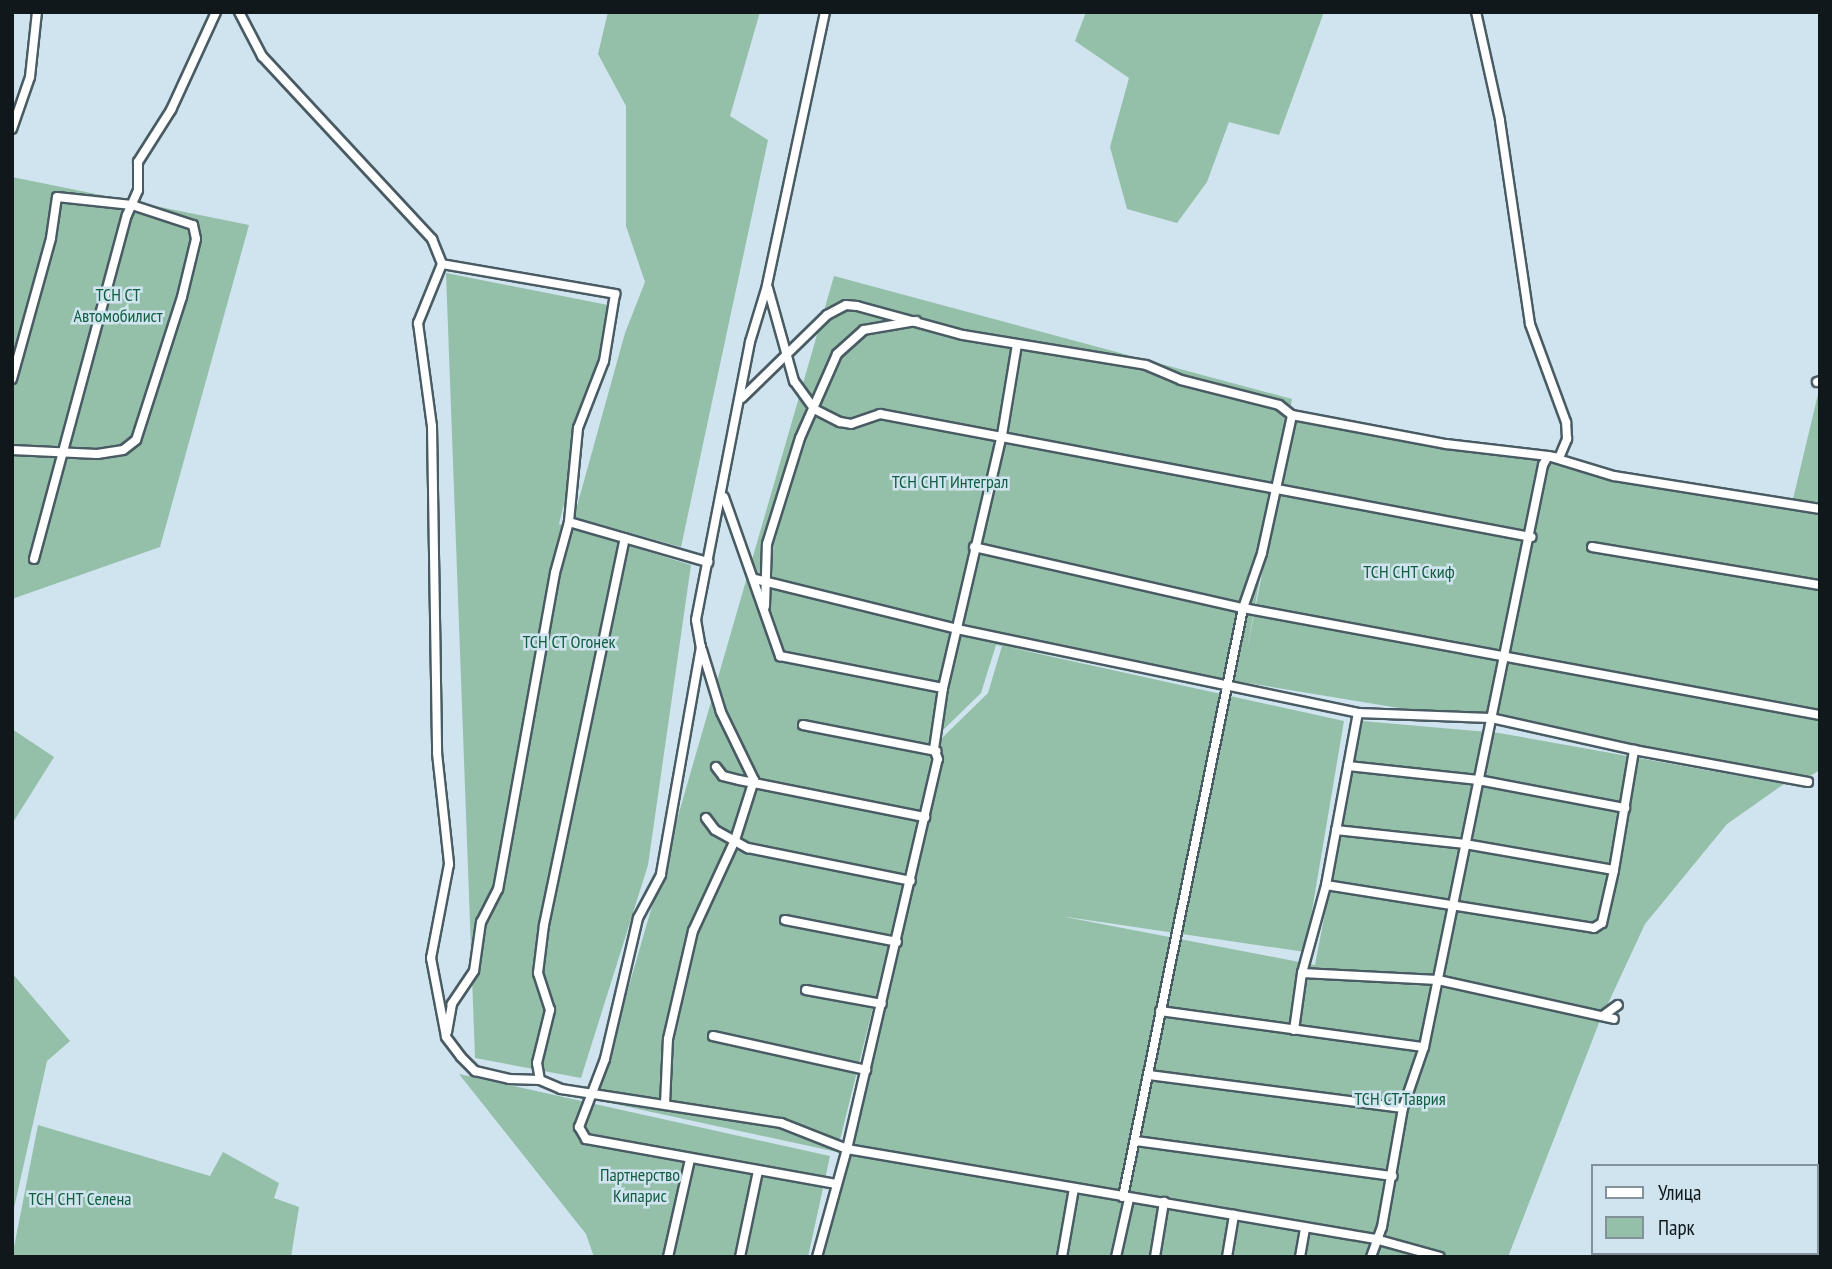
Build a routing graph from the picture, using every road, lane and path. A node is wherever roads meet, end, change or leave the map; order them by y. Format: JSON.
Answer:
{"nodes":[{"id":1,"x":37,"y":12,"type":"edge"},
{"id":2,"x":215,"y":12,"type":"edge"},
{"id":3,"x":239,"y":12,"type":"edge"},
{"id":4,"x":825,"y":12,"type":"edge"},
{"id":5,"x":1476,"y":12,"type":"edge"},
{"id":6,"x":12,"y":129,"type":"edge"},
{"id":7,"x":132,"y":205,"type":"junction"},
{"id":8,"x":442,"y":264,"type":"junction"},
{"id":9,"x":767,"y":286,"type":"junction"},
{"id":10,"x":919,"y":321,"type":"junction"},
{"id":11,"x":1017,"y":344,"type":"junction"},
{"id":12,"x":784,"y":354,"type":"junction"},
{"id":13,"x":12,"y":379,"type":"edge"},
{"id":14,"x":742,"y":398,"type":"junction"},
{"id":15,"x":814,"y":409,"type":"junction"},
{"id":16,"x":1292,"y":415,"type":"junction"},
{"id":17,"x":1002,"y":435,"type":"junction"},
{"id":18,"x":12,"y":450,"type":"edge"},
{"id":19,"x":62,"y":453,"type":"junction"},
{"id":20,"x":1548,"y":456,"type":"junction"},
{"id":21,"x":1277,"y":486,"type":"junction"},
{"id":22,"x":724,"y":497,"type":"junction"},
{"id":23,"x":1820,"y":509,"type":"edge"},
{"id":24,"x":569,"y":522,"type":"junction"},
{"id":25,"x":1531,"y":537,"type":"junction"},
{"id":26,"x":625,"y":538,"type":"junction"},
{"id":27,"x":974,"y":547,"type":"junction"},
{"id":28,"x":1591,"y":547,"type":"dead end"},
{"id":29,"x":34,"y":559,"type":"dead end"},
{"id":30,"x":708,"y":562,"type":"junction"},
{"id":31,"x":755,"y":579,"type":"junction"},
{"id":32,"x":766,"y":583,"type":"junction"},
{"id":33,"x":1820,"y":585,"type":"edge"},
{"id":34,"x":765,"y":606,"type":"junction"},
{"id":35,"x":1243,"y":608,"type":"junction"},
{"id":36,"x":957,"y":629,"type":"junction"},
{"id":37,"x":701,"y":646,"type":"junction"},
{"id":38,"x":1501,"y":658,"type":"junction"},
{"id":39,"x":1228,"y":684,"type":"junction"},
{"id":40,"x":943,"y":688,"type":"junction"},
{"id":41,"x":1358,"y":713,"type":"junction"},
{"id":42,"x":1820,"y":715,"type":"edge"},
{"id":43,"x":1491,"y":718,"type":"junction"},
{"id":44,"x":803,"y":725,"type":"dead end"},
{"id":45,"x":1634,"y":750,"type":"junction"},
{"id":46,"x":936,"y":751,"type":"junction"},
{"id":47,"x":1348,"y":766,"type":"junction"},
{"id":48,"x":716,"y":767,"type":"dead end"},
{"id":49,"x":754,"y":780,"type":"junction"},
{"id":50,"x":1478,"y":780,"type":"junction"},
{"id":51,"x":1808,"y":782,"type":"dead end"},
{"id":52,"x":1625,"y":808,"type":"junction"},
{"id":53,"x":925,"y":817,"type":"junction"},
{"id":54,"x":706,"y":818,"type":"dead end"},
{"id":55,"x":1336,"y":830,"type":"junction"},
{"id":56,"x":735,"y":840,"type":"junction"},
{"id":57,"x":1465,"y":844,"type":"junction"},
{"id":58,"x":1614,"y":870,"type":"junction"},
{"id":59,"x":911,"y":881,"type":"junction"},
{"id":60,"x":1326,"y":885,"type":"junction"},
{"id":61,"x":1453,"y":905,"type":"junction"},
{"id":62,"x":785,"y":920,"type":"dead end"},
{"id":63,"x":897,"y":942,"type":"junction"},
{"id":64,"x":1302,"y":973,"type":"junction"},
{"id":65,"x":1438,"y":980,"type":"junction"},
{"id":66,"x":806,"y":990,"type":"dead end"},
{"id":67,"x":882,"y":1004,"type":"junction"},
{"id":68,"x":1618,"y":1005,"type":"dead end"},
{"id":69,"x":1160,"y":1011,"type":"junction"},
{"id":70,"x":1604,"y":1015,"type":"junction"},
{"id":71,"x":1614,"y":1020,"type":"dead end"},
{"id":72,"x":1294,"y":1030,"type":"junction"},
{"id":73,"x":713,"y":1036,"type":"dead end"},
{"id":74,"x":446,"y":1037,"type":"junction"},
{"id":75,"x":1424,"y":1048,"type":"junction"},
{"id":76,"x":866,"y":1070,"type":"junction"},
{"id":77,"x":1149,"y":1075,"type":"junction"},
{"id":78,"x":540,"y":1080,"type":"junction"},
{"id":79,"x":592,"y":1092,"type":"junction"},
{"id":80,"x":665,"y":1104,"type":"junction"},
{"id":81,"x":1403,"y":1108,"type":"junction"},
{"id":82,"x":1136,"y":1141,"type":"junction"},
{"id":83,"x":847,"y":1149,"type":"junction"},
{"id":84,"x":690,"y":1159,"type":"junction"},
{"id":85,"x":758,"y":1171,"type":"junction"},
{"id":86,"x":1393,"y":1176,"type":"junction"},
{"id":87,"x":835,"y":1184,"type":"junction"},
{"id":88,"x":1074,"y":1188,"type":"junction"},
{"id":89,"x":1126,"y":1198,"type":"junction"},
{"id":90,"x":1164,"y":1202,"type":"junction"},
{"id":91,"x":1234,"y":1215,"type":"junction"},
{"id":92,"x":1305,"y":1228,"type":"junction"},
{"id":93,"x":1375,"y":1239,"type":"junction"},
{"id":94,"x":668,"y":1257,"type":"edge"},
{"id":95,"x":740,"y":1257,"type":"edge"},
{"id":96,"x":817,"y":1257,"type":"edge"},
{"id":97,"x":1062,"y":1257,"type":"edge"},
{"id":98,"x":1116,"y":1257,"type":"edge"},
{"id":99,"x":1155,"y":1257,"type":"edge"},
{"id":100,"x":1227,"y":1257,"type":"edge"},
{"id":101,"x":1300,"y":1257,"type":"edge"},
{"id":102,"x":1371,"y":1257,"type":"edge"},
{"id":103,"x":1440,"y":1257,"type":"edge"}],
"edges":[{"from":1,"to":6,"type":"street"},
{"from":2,"to":7,"type":"street"},
{"from":3,"to":8,"type":"street"},
{"from":4,"to":9,"type":"street"},
{"from":5,"to":20,"type":"street"},
{"from":7,"to":13,"type":"street"},
{"from":7,"to":19,"type":"street"},
{"from":7,"to":19,"type":"street"},
{"from":8,"to":24,"type":"street"},
{"from":8,"to":74,"type":"street"},
{"from":9,"to":12,"type":"street"},
{"from":9,"to":14,"type":"street"},
{"from":10,"to":11,"type":"street"},
{"from":10,"to":12,"type":"street"},
{"from":10,"to":15,"type":"street"},
{"from":11,"to":16,"type":"street"},
{"from":11,"to":17,"type":"street"},
{"from":12,"to":14,"type":"street"},
{"from":12,"to":15,"type":"street"},
{"from":14,"to":22,"type":"street"},
{"from":15,"to":17,"type":"street"},
{"from":15,"to":32,"type":"street"},
{"from":16,"to":20,"type":"street"},
{"from":16,"to":21,"type":"street"},
{"from":17,"to":21,"type":"street"},
{"from":17,"to":27,"type":"street"},
{"from":18,"to":19,"type":"street"},
{"from":19,"to":29,"type":"street"},
{"from":20,"to":23,"type":"street"},
{"from":20,"to":25,"type":"street"},
{"from":21,"to":25,"type":"street"},
{"from":21,"to":35,"type":"street"},
{"from":22,"to":30,"type":"street"},
{"from":22,"to":31,"type":"street"},
{"from":24,"to":26,"type":"street"},
{"from":24,"to":74,"type":"street"},
{"from":25,"to":38,"type":"street"},
{"from":26,"to":30,"type":"street"},
{"from":26,"to":78,"type":"street"},
{"from":27,"to":35,"type":"street"},
{"from":27,"to":36,"type":"street"},
{"from":28,"to":33,"type":"street"},
{"from":30,"to":37,"type":"street"},
{"from":31,"to":32,"type":"street"},
{"from":31,"to":34,"type":"street"},
{"from":32,"to":34,"type":"street"},
{"from":32,"to":36,"type":"street"},
{"from":34,"to":40,"type":"street"},
{"from":35,"to":38,"type":"street"},
{"from":35,"to":39,"type":"street"},
{"from":36,"to":39,"type":"street"},
{"from":36,"to":40,"type":"street"},
{"from":37,"to":49,"type":"street"},
{"from":37,"to":79,"type":"street"},
{"from":38,"to":42,"type":"street"},
{"from":38,"to":43,"type":"street"},
{"from":39,"to":41,"type":"street"},
{"from":39,"to":69,"type":"street"},
{"from":40,"to":46,"type":"street"},
{"from":41,"to":43,"type":"street"},
{"from":41,"to":47,"type":"street"},
{"from":43,"to":45,"type":"street"},
{"from":43,"to":50,"type":"street"},
{"from":44,"to":46,"type":"street"},
{"from":45,"to":51,"type":"street"},
{"from":45,"to":52,"type":"street"},
{"from":46,"to":53,"type":"street"},
{"from":47,"to":50,"type":"street"},
{"from":47,"to":55,"type":"street"},
{"from":48,"to":49,"type":"street"},
{"from":49,"to":53,"type":"street"},
{"from":49,"to":56,"type":"street"},
{"from":50,"to":52,"type":"street"},
{"from":50,"to":57,"type":"street"},
{"from":52,"to":58,"type":"street"},
{"from":53,"to":59,"type":"street"},
{"from":54,"to":56,"type":"street"},
{"from":55,"to":57,"type":"street"},
{"from":55,"to":60,"type":"street"},
{"from":56,"to":59,"type":"street"},
{"from":56,"to":80,"type":"street"},
{"from":57,"to":58,"type":"street"},
{"from":57,"to":61,"type":"street"},
{"from":58,"to":61,"type":"street"},
{"from":59,"to":63,"type":"street"},
{"from":60,"to":61,"type":"street"},
{"from":60,"to":64,"type":"street"},
{"from":61,"to":65,"type":"street"},
{"from":62,"to":63,"type":"street"},
{"from":63,"to":67,"type":"street"},
{"from":64,"to":65,"type":"street"},
{"from":64,"to":72,"type":"street"},
{"from":65,"to":70,"type":"street"},
{"from":65,"to":75,"type":"street"},
{"from":66,"to":67,"type":"street"},
{"from":67,"to":76,"type":"street"},
{"from":68,"to":70,"type":"street"},
{"from":69,"to":72,"type":"street"},
{"from":69,"to":77,"type":"street"},
{"from":70,"to":71,"type":"street"},
{"from":72,"to":75,"type":"street"},
{"from":73,"to":76,"type":"street"},
{"from":74,"to":78,"type":"street"},
{"from":75,"to":81,"type":"street"},
{"from":76,"to":83,"type":"street"},
{"from":77,"to":81,"type":"street"},
{"from":77,"to":82,"type":"street"},
{"from":78,"to":79,"type":"street"},
{"from":79,"to":80,"type":"street"},
{"from":79,"to":84,"type":"street"},
{"from":80,"to":83,"type":"street"},
{"from":81,"to":86,"type":"street"},
{"from":82,"to":86,"type":"street"},
{"from":82,"to":89,"type":"street"},
{"from":83,"to":87,"type":"street"},
{"from":83,"to":88,"type":"street"},
{"from":84,"to":85,"type":"street"},
{"from":84,"to":94,"type":"street"},
{"from":85,"to":87,"type":"street"},
{"from":85,"to":95,"type":"street"},
{"from":86,"to":93,"type":"street"},
{"from":87,"to":96,"type":"street"},
{"from":88,"to":89,"type":"street"},
{"from":88,"to":97,"type":"street"},
{"from":89,"to":90,"type":"street"},
{"from":89,"to":98,"type":"street"},
{"from":90,"to":91,"type":"street"},
{"from":90,"to":99,"type":"street"},
{"from":91,"to":92,"type":"street"},
{"from":91,"to":100,"type":"street"},
{"from":92,"to":93,"type":"street"},
{"from":92,"to":101,"type":"street"},
{"from":93,"to":102,"type":"street"},
{"from":93,"to":103,"type":"street"}]}
